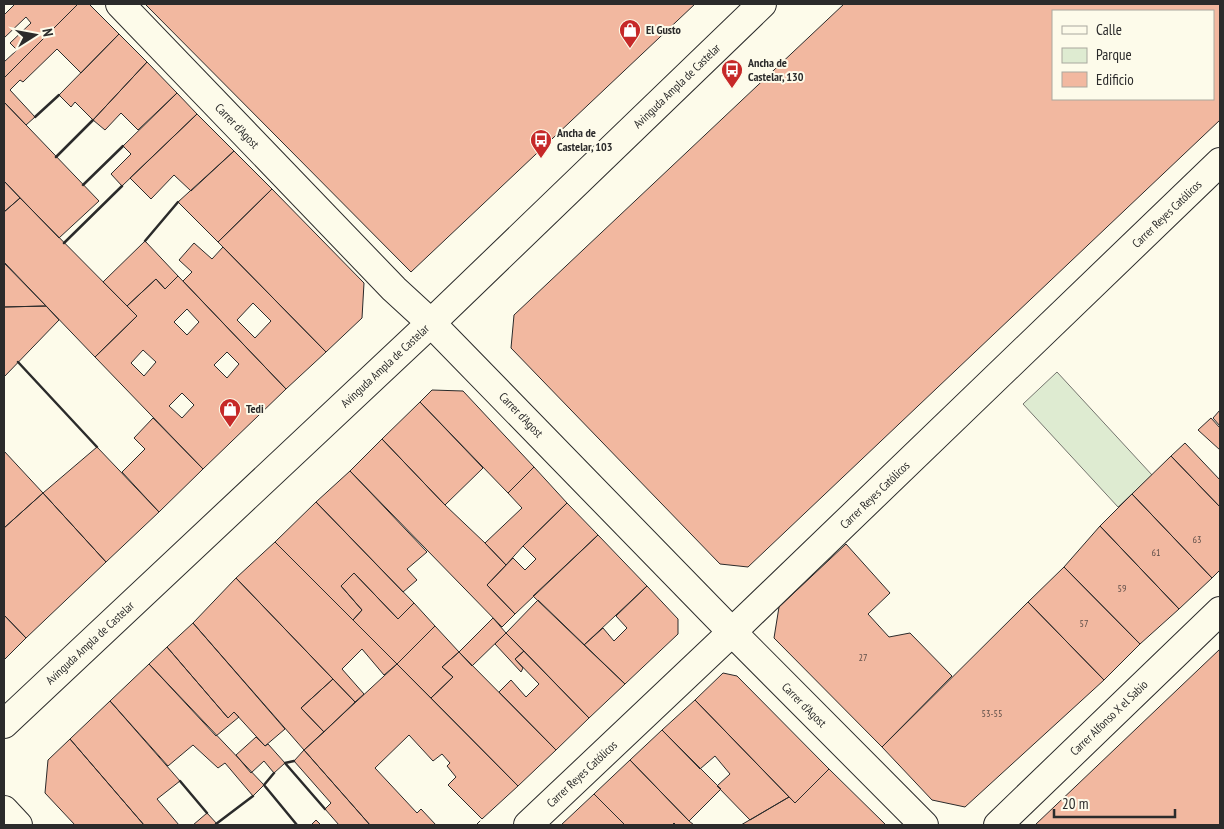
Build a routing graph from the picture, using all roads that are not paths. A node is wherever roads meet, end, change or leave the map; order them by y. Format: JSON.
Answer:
{"nodes":[{"id":1,"x":120,"y":4,"type":"edge"},
{"id":2,"x":762,"y":4,"type":"edge"},
{"id":3,"x":1220,"y":162,"type":"edge"},
{"id":4,"x":431,"y":323,"type":"junction"},
{"id":5,"x":1220,"y":610,"type":"edge"},
{"id":6,"x":732,"y":632,"type":"junction"},
{"id":7,"x":4,"y":724,"type":"edge"},
{"id":8,"x":4,"y":810,"type":"edge"},
{"id":9,"x":18,"y":825,"type":"edge"},
{"id":10,"x":528,"y":825,"type":"edge"},
{"id":11,"x":924,"y":825,"type":"edge"},
{"id":12,"x":998,"y":825,"type":"edge"}],
"edges":[{"from":1,"to":4,"type":"street","name":"Carrer d'Agost"},
{"from":2,"to":4,"type":"street","name":"Avinguda Ampla de Castelar"},
{"from":3,"to":6,"type":"street","name":"Carrer Reyes Católicos"},
{"from":4,"to":6,"type":"street","name":"Carrer d'Agost"},
{"from":4,"to":7,"type":"street","name":"Avinguda Ampla de Castelar"},
{"from":5,"to":12,"type":"street","name":"Carrer Alfonso X el Sabio"},
{"from":6,"to":10,"type":"street","name":"Carrer Reyes Católicos"},
{"from":6,"to":11,"type":"street","name":"Carrer d'Agost"},
{"from":8,"to":9,"type":"street"}]}
